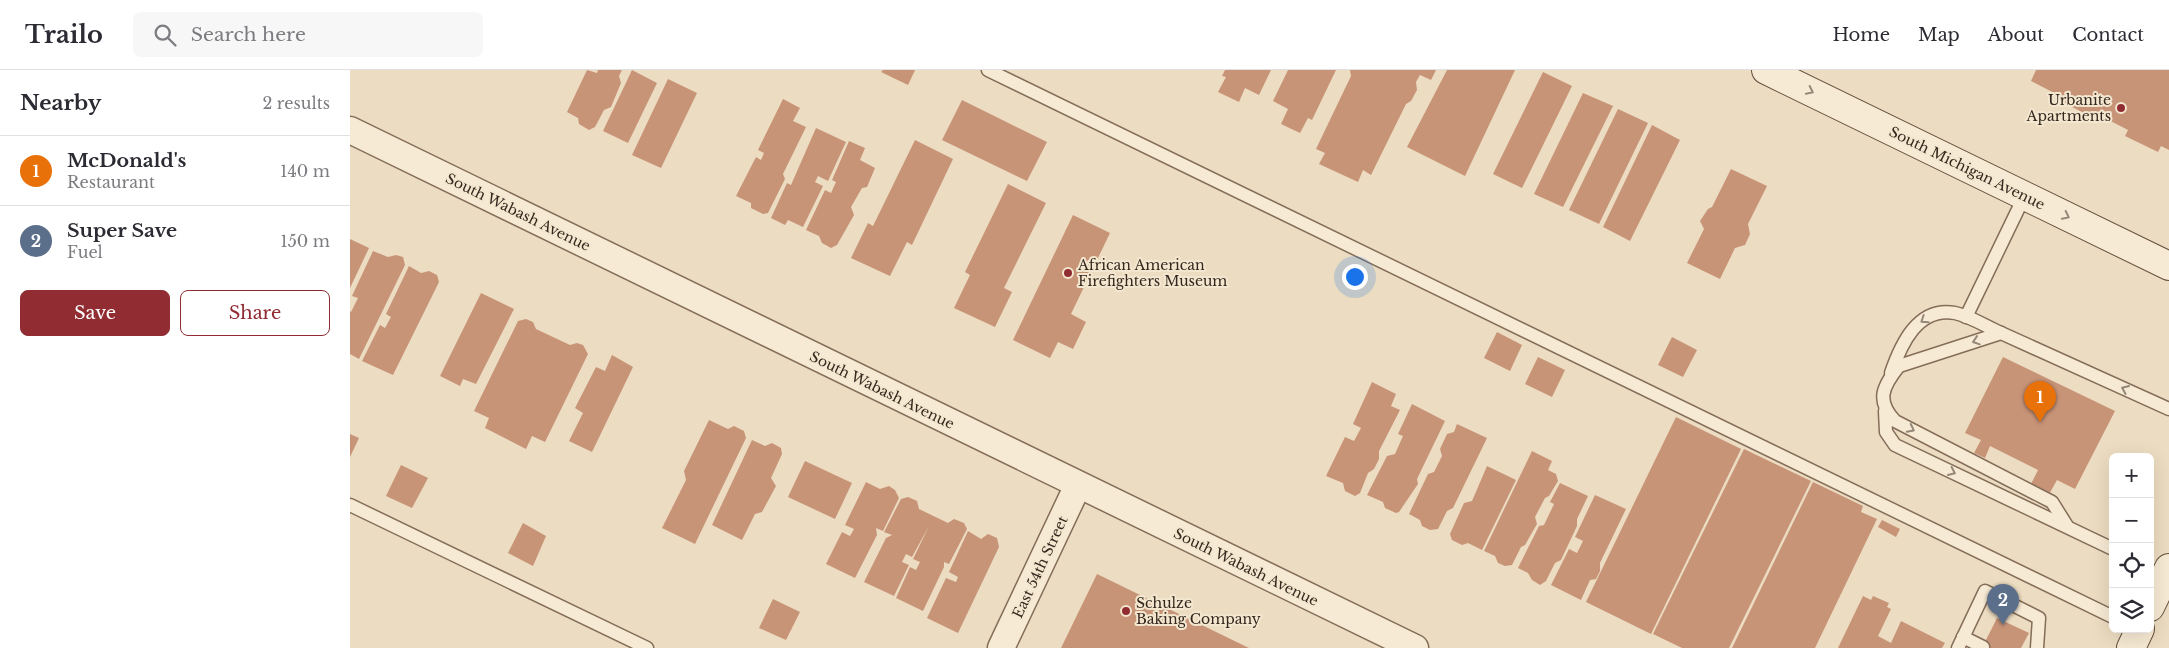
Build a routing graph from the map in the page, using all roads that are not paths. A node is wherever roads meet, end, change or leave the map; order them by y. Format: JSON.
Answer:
{"nodes":[{"id":1,"x":988,"y":70,"type":"edge"},
{"id":2,"x":1766,"y":70,"type":"edge"},
{"id":3,"x":350,"y":130,"type":"edge"},
{"id":4,"x":2024,"y":195,"type":"junction"},
{"id":5,"x":2169,"y":266,"type":"edge"},
{"id":6,"x":1966,"y":318,"type":"junction"},
{"id":7,"x":2001,"y":333,"type":"junction"},
{"id":8,"x":1890,"y":378,"type":"junction"},
{"id":9,"x":2169,"y":409,"type":"edge"},
{"id":10,"x":1885,"y":410,"type":"junction"},
{"id":11,"x":1078,"y":485,"type":"junction"},
{"id":12,"x":350,"y":505,"type":"edge"},
{"id":13,"x":2067,"y":526,"type":"junction"},
{"id":14,"x":2109,"y":547,"type":"edge"},
{"id":15,"x":2164,"y":572,"type":"edge"},
{"id":16,"x":2154,"y":596,"type":"edge"},
{"id":17,"x":2109,"y":615,"type":"edge"},
{"id":18,"x":1961,"y":643,"type":"edge"},
{"id":19,"x":1982,"y":647,"type":"edge"},
{"id":20,"x":647,"y":648,"type":"edge"},
{"id":21,"x":1001,"y":648,"type":"edge"},
{"id":22,"x":1415,"y":648,"type":"edge"},
{"id":23,"x":2037,"y":648,"type":"edge"}],
"edges":[{"from":1,"to":17,"type":"lane"},
{"from":2,"to":4,"type":"street","name":"South Michigan Avenue","one_way":true},
{"from":3,"to":11,"type":"street","name":"South Wabash Avenue"},
{"from":4,"to":5,"type":"street","name":"South Michigan Avenue","one_way":true},
{"from":4,"to":6,"type":"lane"},
{"from":6,"to":7,"type":"lane"},
{"from":6,"to":8,"type":"lane","one_way":true},
{"from":7,"to":8,"type":"lane","one_way":true},
{"from":9,"to":7,"type":"lane","one_way":true},
{"from":8,"to":10,"type":"lane"},
{"from":10,"to":13,"type":"lane","one_way":true},
{"from":10,"to":13,"type":"lane","one_way":true},
{"from":11,"to":21,"type":"street","name":"East 54th Street"},
{"from":11,"to":22,"type":"street","name":"South Wabash Avenue"},
{"from":12,"to":20,"type":"lane"},
{"from":13,"to":14,"type":"lane"},
{"from":15,"to":16,"type":"street"},
{"from":18,"to":19,"type":"lane"},
{"from":18,"to":23,"type":"lane"}]}
